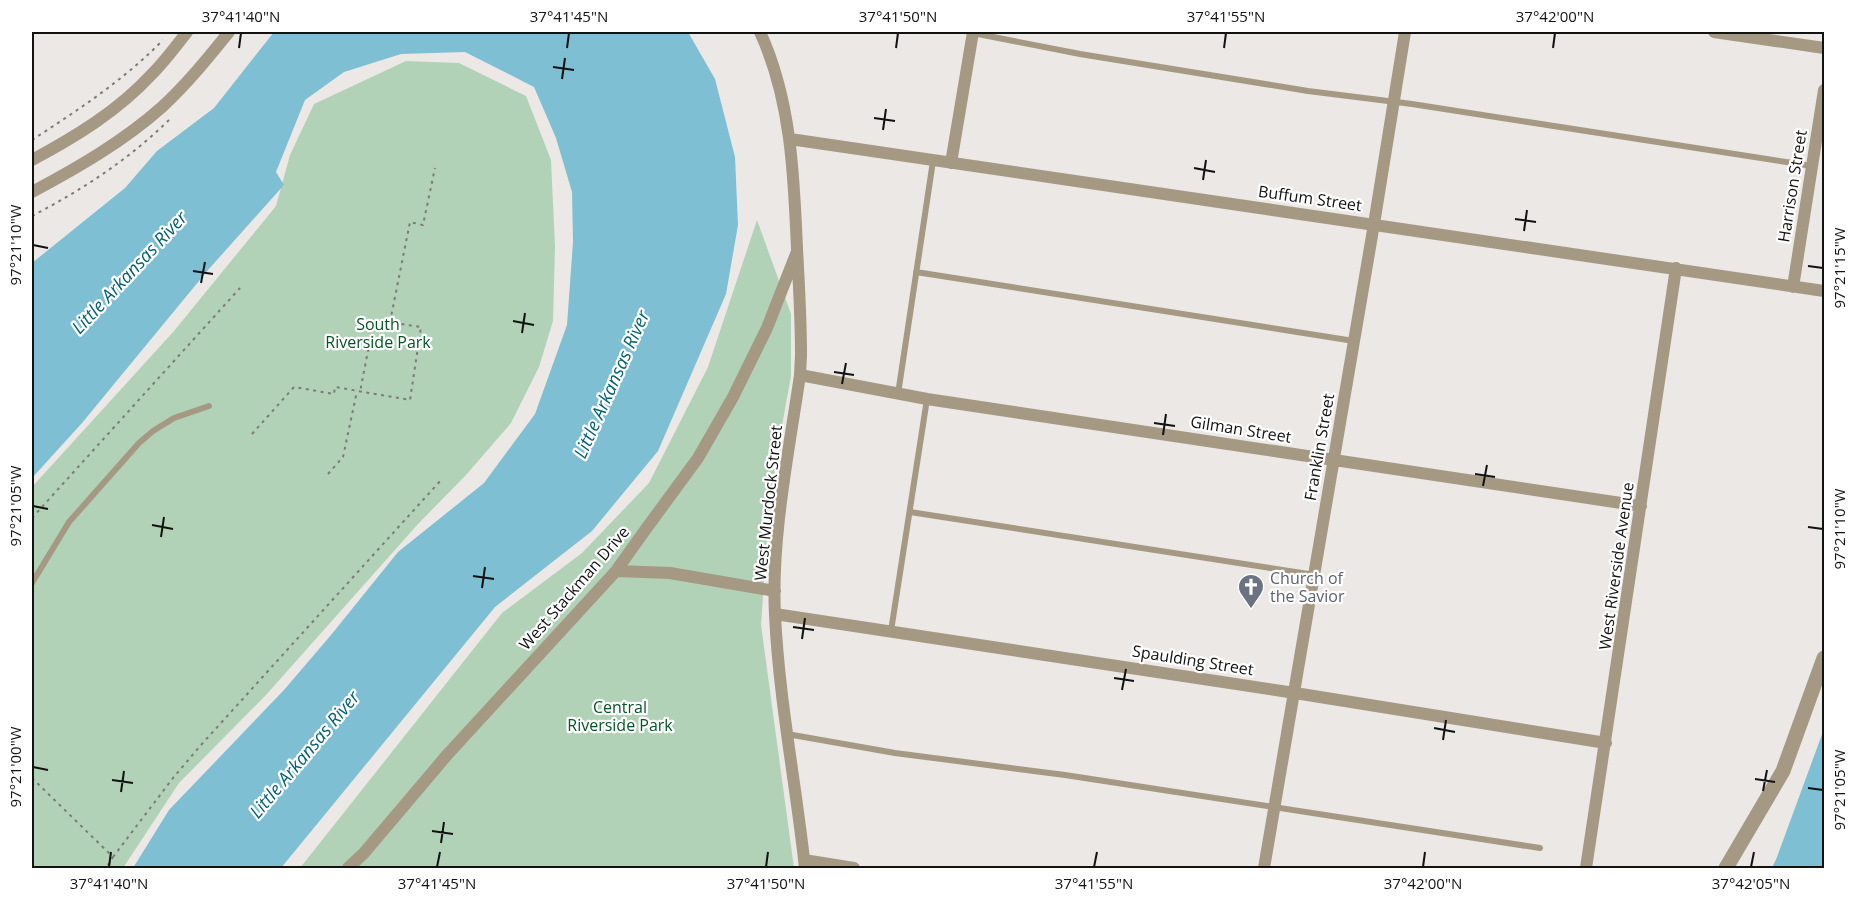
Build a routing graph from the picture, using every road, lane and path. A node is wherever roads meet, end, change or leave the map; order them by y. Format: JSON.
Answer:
{"nodes":[{"id":1,"x":187,"y":32,"type":"edge"},
{"id":2,"x":229,"y":32,"type":"edge"},
{"id":3,"x":760,"y":32,"type":"edge"},
{"id":4,"x":973,"y":32,"type":"edge"},
{"id":5,"x":1405,"y":32,"type":"edge"},
{"id":6,"x":1714,"y":32,"type":"edge"},
{"id":7,"x":165,"y":38,"type":"dead end"},
{"id":8,"x":1824,"y":48,"type":"edge"},
{"id":9,"x":1824,"y":90,"type":"edge"},
{"id":10,"x":1394,"y":101,"type":"junction"},
{"id":11,"x":790,"y":139,"type":"junction"},
{"id":12,"x":32,"y":140,"type":"edge"},
{"id":13,"x":32,"y":160,"type":"edge"},
{"id":14,"x":933,"y":160,"type":"junction"},
{"id":15,"x":951,"y":163,"type":"junction"},
{"id":16,"x":1812,"y":166,"type":"junction"},
{"id":17,"x":435,"y":168,"type":"dead end"},
{"id":18,"x":32,"y":192,"type":"edge"},
{"id":19,"x":1374,"y":224,"type":"junction"},
{"id":20,"x":797,"y":250,"type":"junction"},
{"id":21,"x":1676,"y":268,"type":"junction"},
{"id":22,"x":916,"y":272,"type":"junction"},
{"id":23,"x":1793,"y":286,"type":"junction"},
{"id":24,"x":240,"y":288,"type":"dead end"},
{"id":25,"x":1824,"y":291,"type":"edge"},
{"id":26,"x":390,"y":322,"type":"junction"},
{"id":27,"x":1354,"y":341,"type":"junction"},
{"id":28,"x":800,"y":375,"type":"junction"},
{"id":29,"x":359,"y":391,"type":"junction"},
{"id":30,"x":897,"y":394,"type":"junction"},
{"id":31,"x":927,"y":399,"type":"junction"},
{"id":32,"x":209,"y":406,"type":"dead end"},
{"id":33,"x":252,"y":434,"type":"dead end"},
{"id":34,"x":1334,"y":460,"type":"junction"},
{"id":35,"x":328,"y":474,"type":"dead end"},
{"id":36,"x":442,"y":479,"type":"dead end"},
{"id":37,"x":1641,"y":506,"type":"junction"},
{"id":38,"x":910,"y":512,"type":"junction"},
{"id":39,"x":32,"y":518,"type":"edge"},
{"id":40,"x":616,"y":570,"type":"junction"},
{"id":41,"x":1315,"y":575,"type":"junction"},
{"id":42,"x":32,"y":584,"type":"edge"},
{"id":43,"x":775,"y":591,"type":"junction"},
{"id":44,"x":775,"y":614,"type":"junction"},
{"id":45,"x":891,"y":632,"type":"junction"},
{"id":46,"x":1824,"y":658,"type":"edge"},
{"id":47,"x":1295,"y":693,"type":"junction"},
{"id":48,"x":786,"y":734,"type":"junction"},
{"id":49,"x":1606,"y":743,"type":"junction"},
{"id":50,"x":32,"y":778,"type":"edge"},
{"id":51,"x":1275,"y":808,"type":"junction"},
{"id":52,"x":1540,"y":848,"type":"dead end"},
{"id":53,"x":364,"y":853,"type":"junction"},
{"id":54,"x":113,"y":857,"type":"junction"},
{"id":55,"x":804,"y":864,"type":"edge"},
{"id":56,"x":106,"y":868,"type":"edge"},
{"id":57,"x":348,"y":868,"type":"edge"},
{"id":58,"x":358,"y":868,"type":"edge"},
{"id":59,"x":854,"y":868,"type":"edge"},
{"id":60,"x":1264,"y":868,"type":"edge"},
{"id":61,"x":1586,"y":868,"type":"edge"},
{"id":62,"x":1726,"y":868,"type":"edge"}],
"edges":[{"from":1,"to":13,"type":"street"},
{"from":2,"to":18,"type":"street"},
{"from":3,"to":11,"type":"street","name":"West Murdock Street"},
{"from":4,"to":10,"type":"lane"},
{"from":4,"to":15,"type":"street"},
{"from":5,"to":10,"type":"street","name":"Franklin Street"},
{"from":6,"to":8,"type":"street"},
{"from":7,"to":12,"type":"path"},
{"from":9,"to":16,"type":"street","name":"Harrison Street"},
{"from":10,"to":16,"type":"lane"},
{"from":10,"to":19,"type":"street","name":"Franklin Street"},
{"from":11,"to":14,"type":"street","name":"Buffum Street"},
{"from":11,"to":20,"type":"street","name":"West Murdock Street"},
{"from":14,"to":15,"type":"street","name":"Buffum Street"},
{"from":14,"to":22,"type":"lane"},
{"from":15,"to":19,"type":"street","name":"Buffum Street"},
{"from":16,"to":23,"type":"street","name":"Harrison Street"},
{"from":17,"to":26,"type":"path"},
{"from":19,"to":21,"type":"street","name":"Buffum Street"},
{"from":19,"to":27,"type":"street","name":"Franklin Street"},
{"from":20,"to":28,"type":"street","name":"West Murdock Street"},
{"from":20,"to":40,"type":"street","name":"West Stackman Drive"},
{"from":21,"to":23,"type":"street","name":"Buffum Street"},
{"from":21,"to":37,"type":"street","name":"West Riverside Avenue"},
{"from":22,"to":27,"type":"lane"},
{"from":22,"to":30,"type":"lane"},
{"from":23,"to":25,"type":"street","name":"Buffum Street"},
{"from":24,"to":39,"type":"path"},
{"from":26,"to":29,"type":"path"},
{"from":26,"to":29,"type":"path"},
{"from":27,"to":34,"type":"street","name":"Franklin Street"},
{"from":28,"to":30,"type":"street","name":"Gilman Street"},
{"from":28,"to":43,"type":"street","name":"West Murdock Street"},
{"from":29,"to":33,"type":"path"},
{"from":29,"to":35,"type":"path"},
{"from":30,"to":31,"type":"street","name":"Gilman Street"},
{"from":31,"to":34,"type":"street","name":"Gilman Street"},
{"from":31,"to":38,"type":"lane"},
{"from":32,"to":42,"type":"lane"},
{"from":34,"to":37,"type":"street","name":"Gilman Street"},
{"from":34,"to":41,"type":"street","name":"Franklin Street"},
{"from":36,"to":54,"type":"path"},
{"from":37,"to":49,"type":"street","name":"West Riverside Avenue"},
{"from":38,"to":41,"type":"lane"},
{"from":38,"to":45,"type":"lane"},
{"from":40,"to":43,"type":"street"},
{"from":40,"to":53,"type":"street","name":"West Stackman Drive"},
{"from":41,"to":47,"type":"street","name":"Franklin Street"},
{"from":43,"to":44,"type":"street","name":"West Murdock Street"},
{"from":44,"to":45,"type":"street","name":"Spaulding Street"},
{"from":44,"to":48,"type":"street","name":"West Murdock Street"},
{"from":45,"to":47,"type":"street","name":"Spaulding Street"},
{"from":46,"to":62,"type":"street"},
{"from":47,"to":49,"type":"street","name":"Spaulding Street"},
{"from":47,"to":51,"type":"street","name":"Franklin Street"},
{"from":48,"to":51,"type":"lane"},
{"from":48,"to":55,"type":"street","name":"West Murdock Street"},
{"from":49,"to":61,"type":"street","name":"West Riverside Avenue"},
{"from":50,"to":54,"type":"path"},
{"from":51,"to":52,"type":"lane"},
{"from":51,"to":60,"type":"street","name":"Franklin Street"},
{"from":53,"to":57,"type":"street","name":"West Stackman Drive"},
{"from":53,"to":58,"type":"street","name":"West Stackman Drive"},
{"from":54,"to":56,"type":"path"},
{"from":55,"to":59,"type":"street"}]}
